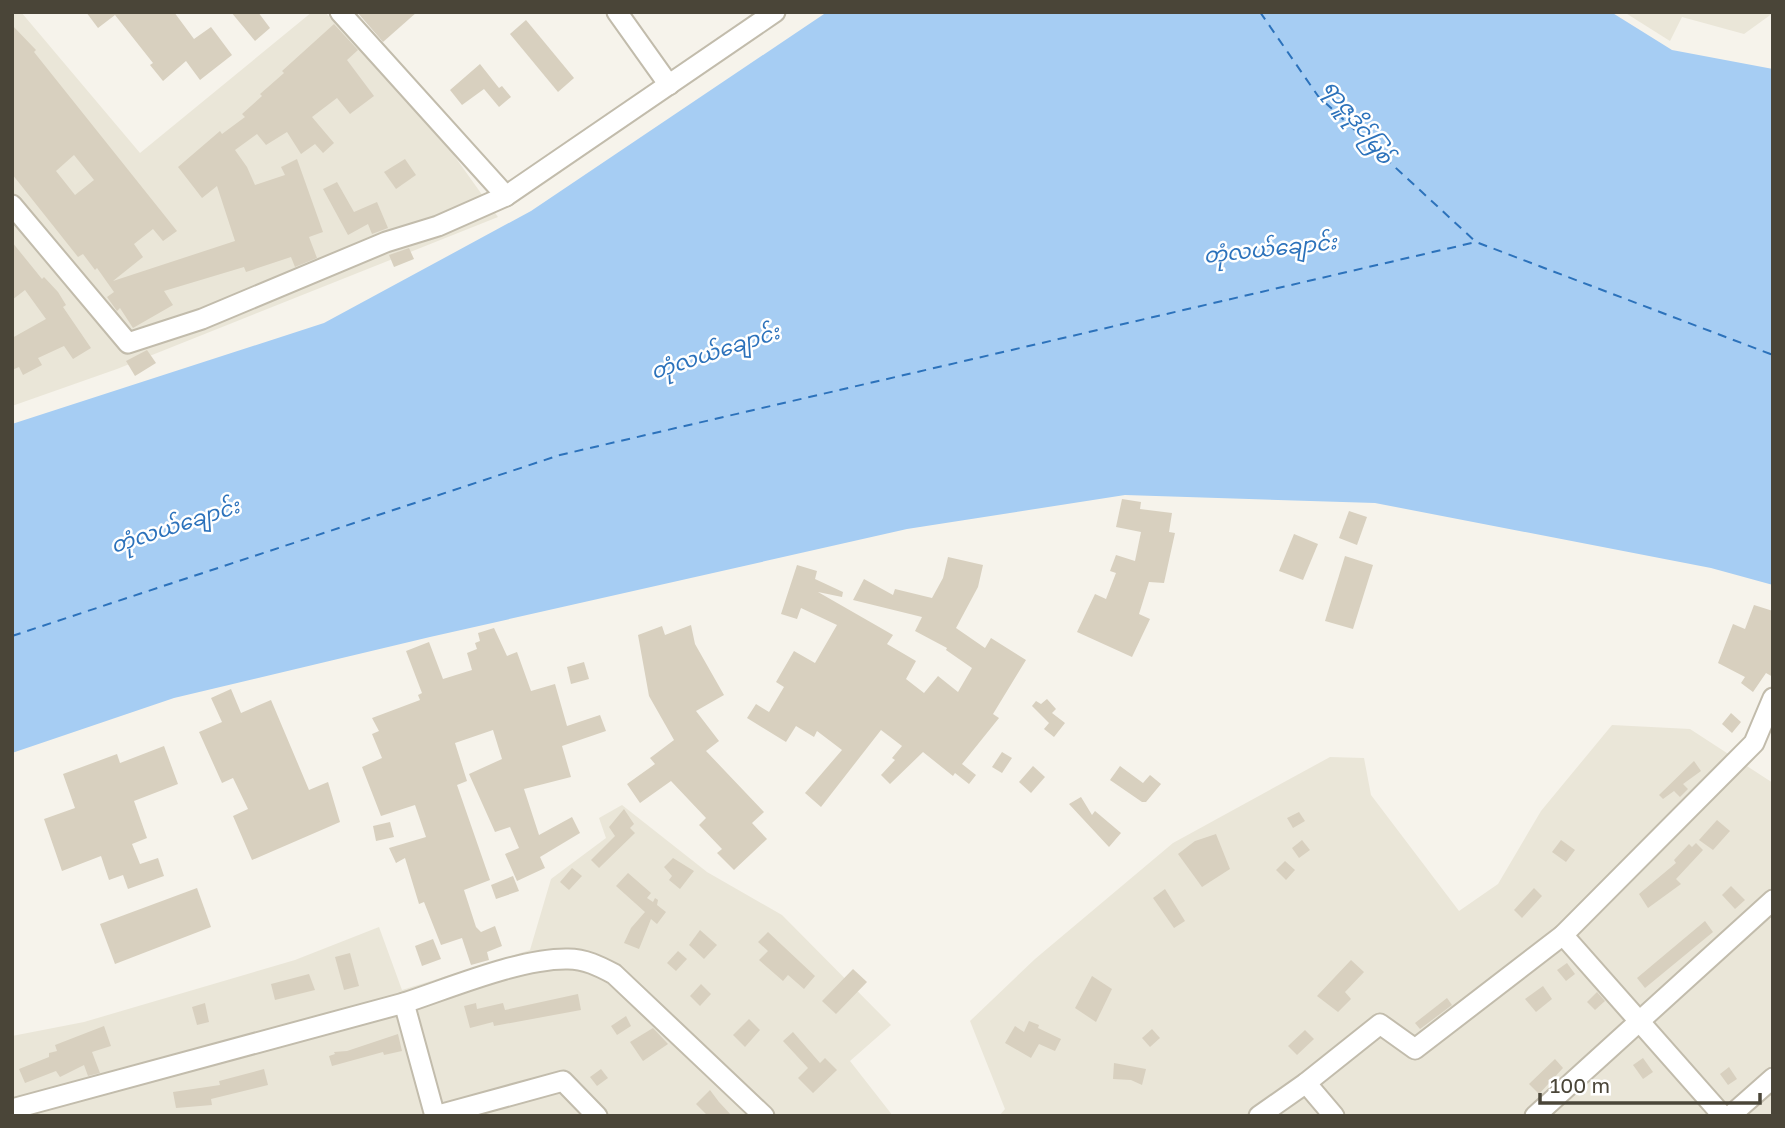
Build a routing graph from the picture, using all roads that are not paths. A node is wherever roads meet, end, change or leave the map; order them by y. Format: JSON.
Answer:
{"nodes":[{"id":1,"x":340,"y":12,"type":"edge"},
{"id":2,"x":617,"y":12,"type":"edge"},
{"id":3,"x":763,"y":16,"type":"edge"},
{"id":4,"x":669,"y":85,"type":"junction"},
{"id":5,"x":506,"y":196,"type":"junction"},
{"id":6,"x":12,"y":205,"type":"edge"},
{"id":7,"x":1773,"y":698,"type":"edge"},
{"id":8,"x":1773,"y":900,"type":"edge"},
{"id":9,"x":1563,"y":935,"type":"junction"},
{"id":10,"x":404,"y":1003,"type":"junction"},
{"id":11,"x":1641,"y":1023,"type":"junction"},
{"id":12,"x":1773,"y":1078,"type":"edge"},
{"id":13,"x":1306,"y":1083,"type":"junction"},
{"id":14,"x":12,"y":1109,"type":"edge"},
{"id":15,"x":435,"y":1116,"type":"edge"},
{"id":16,"x":597,"y":1116,"type":"edge"},
{"id":17,"x":764,"y":1116,"type":"edge"},
{"id":18,"x":1259,"y":1116,"type":"edge"},
{"id":19,"x":1334,"y":1116,"type":"edge"},
{"id":20,"x":1535,"y":1116,"type":"edge"},
{"id":21,"x":1723,"y":1116,"type":"edge"},
{"id":22,"x":1730,"y":1116,"type":"edge"}],
"edges":[{"from":1,"to":5,"type":"street"},
{"from":2,"to":4,"type":"street"},
{"from":3,"to":4,"type":"street"},
{"from":4,"to":5,"type":"street"},
{"from":5,"to":6,"type":"street"},
{"from":7,"to":9,"type":"street"},
{"from":8,"to":11,"type":"street"},
{"from":9,"to":11,"type":"street"},
{"from":9,"to":13,"type":"street"},
{"from":10,"to":14,"type":"street"},
{"from":10,"to":15,"type":"street"},
{"from":10,"to":17,"type":"street"},
{"from":11,"to":20,"type":"street"},
{"from":11,"to":21,"type":"street"},
{"from":12,"to":22,"type":"street"},
{"from":13,"to":18,"type":"street"},
{"from":13,"to":19,"type":"street"},
{"from":15,"to":16,"type":"street"}]}
